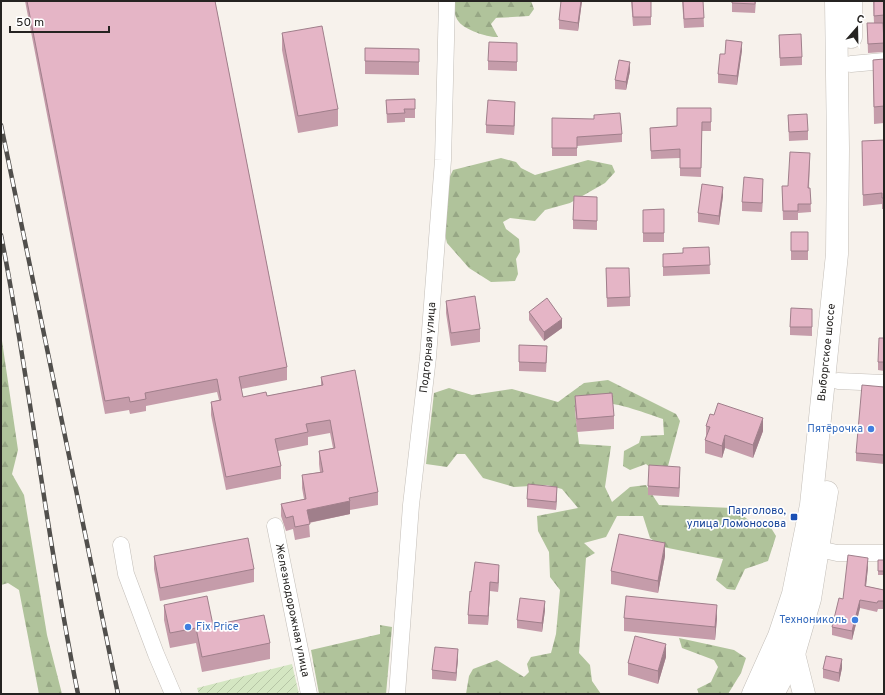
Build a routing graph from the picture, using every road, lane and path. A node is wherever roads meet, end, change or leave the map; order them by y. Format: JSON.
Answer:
{"nodes":[{"id":1,"x":447,"y":1,"type":"edge"},
{"id":2,"x":836,"y":1,"type":"edge"},
{"id":3,"x":851,"y":1,"type":"edge"},
{"id":4,"x":884,"y":61,"type":"edge"},
{"id":5,"x":852,"y":64,"type":"junction"},
{"id":6,"x":838,"y":381,"type":"junction"},
{"id":7,"x":884,"y":383,"type":"edge"},
{"id":8,"x":275,"y":526,"type":"dead end"},
{"id":9,"x":121,"y":545,"type":"dead end"},
{"id":10,"x":819,"y":549,"type":"junction"},
{"id":11,"x":884,"y":554,"type":"edge"},
{"id":12,"x":794,"y":654,"type":"junction"},
{"id":13,"x":173,"y":694,"type":"edge"},
{"id":14,"x":309,"y":694,"type":"edge"},
{"id":15,"x":397,"y":694,"type":"edge"},
{"id":16,"x":753,"y":694,"type":"edge"},
{"id":17,"x":773,"y":694,"type":"edge"},
{"id":18,"x":804,"y":694,"type":"edge"}],
"edges":[{"from":1,"to":15,"type":"street","name":"Подгорная улица"},
{"from":2,"to":16,"type":"main road","name":"Выборгское шоссе"},
{"from":3,"to":5,"type":"main road","name":"Выборгское шоссе"},
{"from":4,"to":5,"type":"street"},
{"from":5,"to":6,"type":"main road","name":"Выборгское шоссе"},
{"from":6,"to":7,"type":"street"},
{"from":6,"to":10,"type":"main road","name":"Выборгское шоссе"},
{"from":8,"to":14,"type":"street","name":"Железнодорожная улица"},
{"from":9,"to":13,"type":"street"},
{"from":10,"to":11,"type":"street"},
{"from":10,"to":12,"type":"main road","name":"Выборгское шоссе"},
{"from":12,"to":17,"type":"main road","name":"Выборгское шоссе"},
{"from":12,"to":18,"type":"main road"}]}
